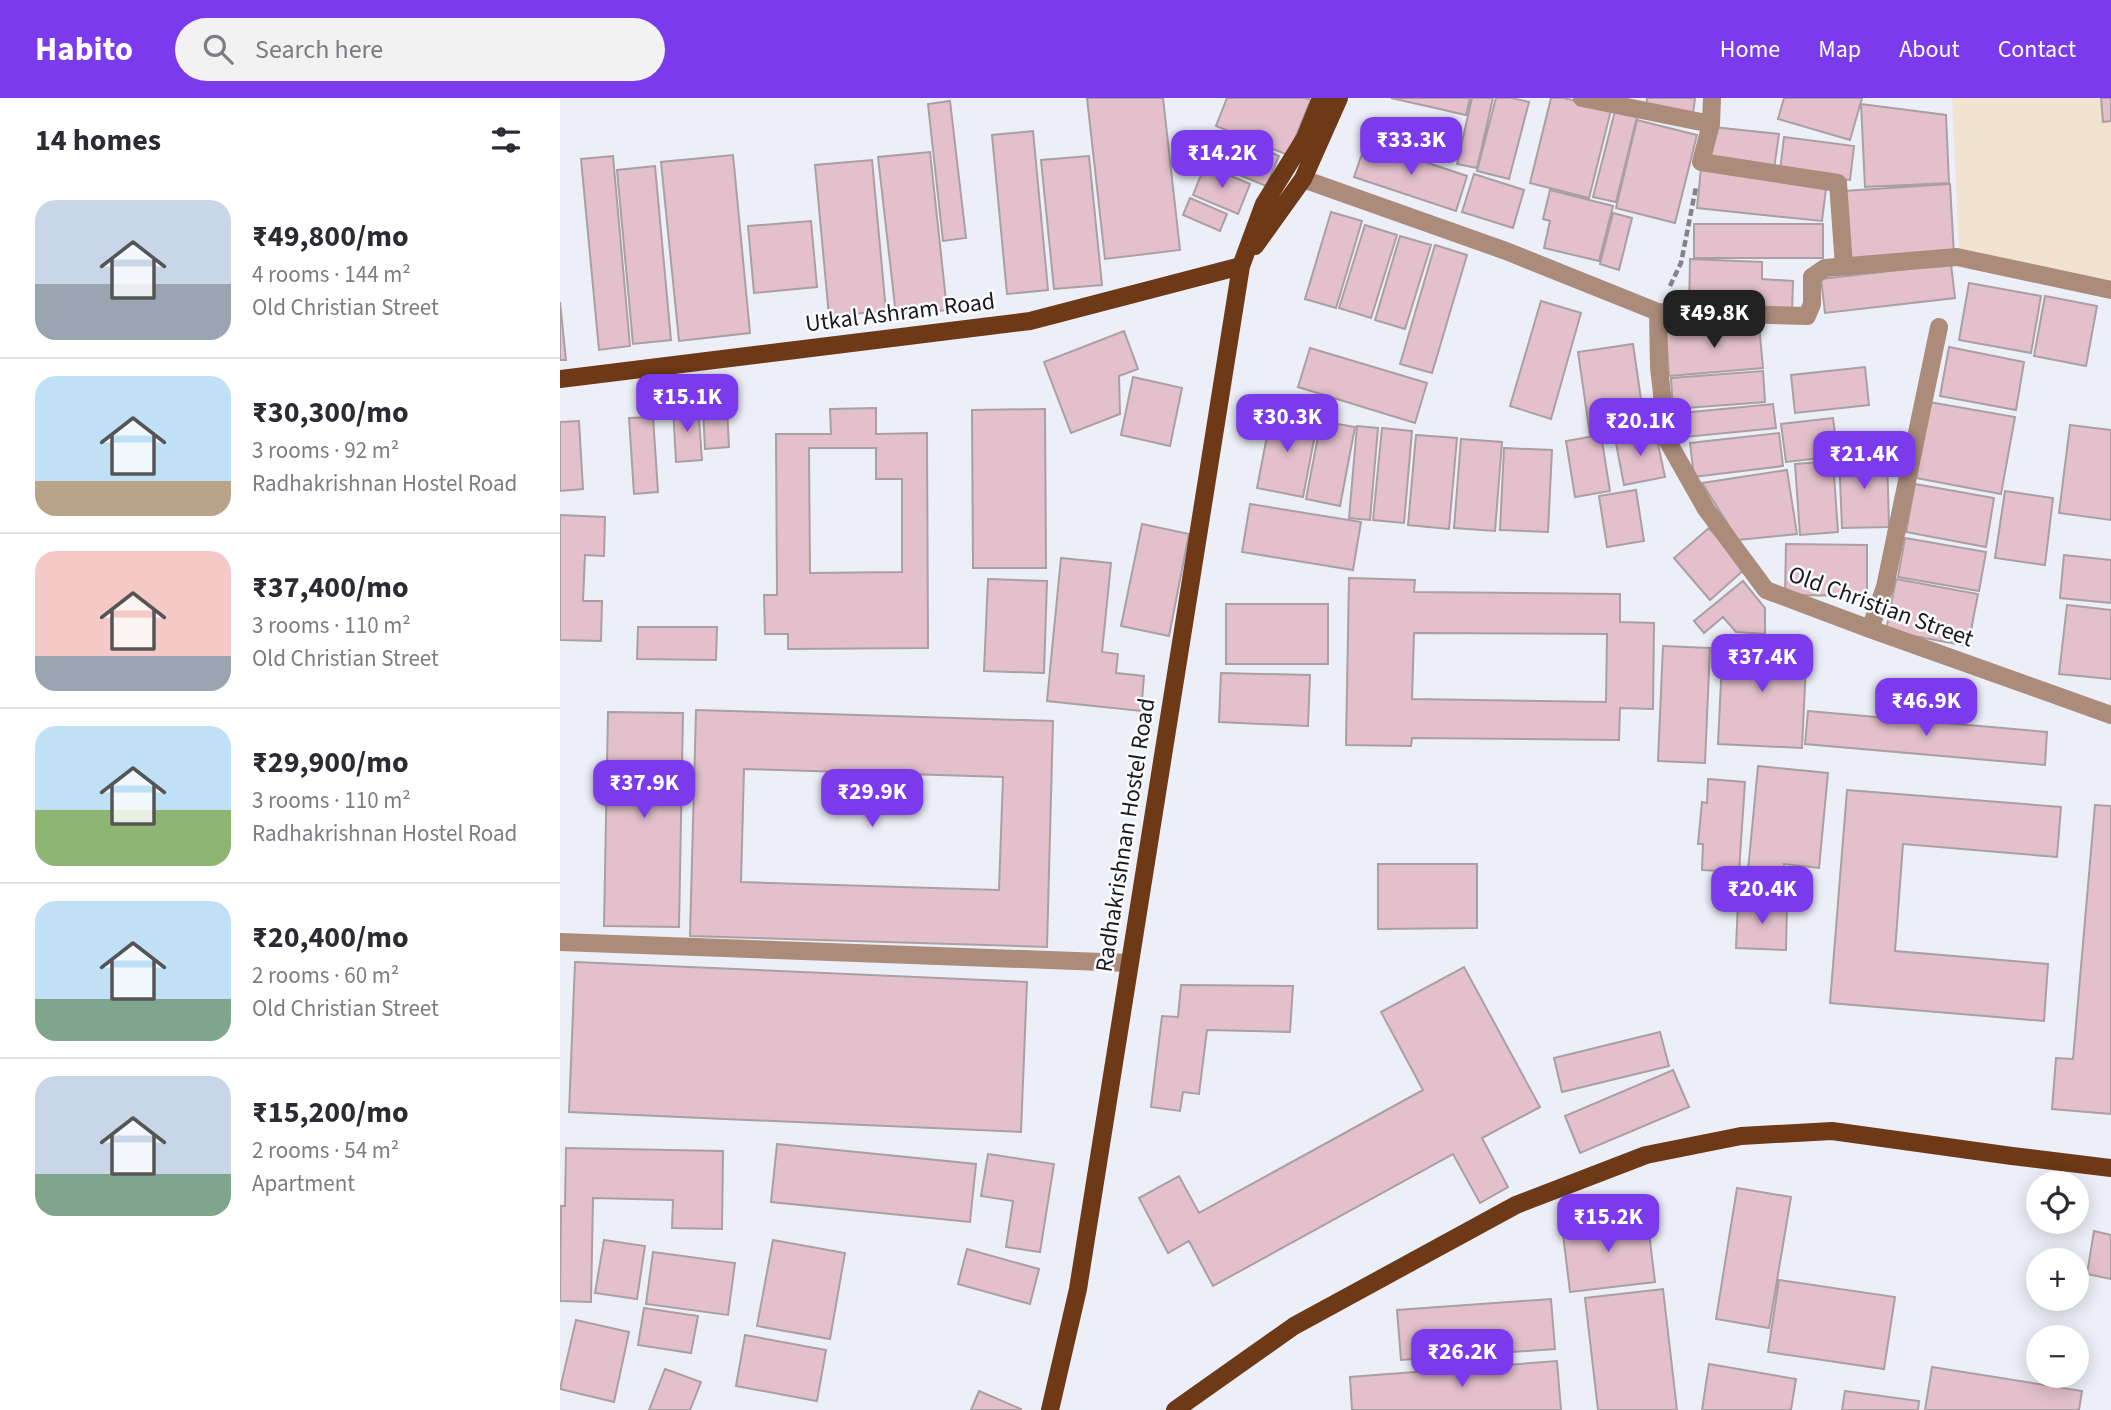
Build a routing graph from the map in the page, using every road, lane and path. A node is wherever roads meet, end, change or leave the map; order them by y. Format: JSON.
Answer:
{"nodes":[{"id":1,"x":1321,"y":98,"type":"edge"},
{"id":2,"x":1339,"y":98,"type":"edge"},
{"id":3,"x":1582,"y":98,"type":"edge"},
{"id":4,"x":1712,"y":98,"type":"edge"},
{"id":5,"x":1711,"y":124,"type":"junction"},
{"id":6,"x":1701,"y":162,"type":"junction"},
{"id":7,"x":1303,"y":179,"type":"junction"},
{"id":8,"x":1241,"y":266,"type":"junction"},
{"id":9,"x":1844,"y":266,"type":"junction"},
{"id":10,"x":2111,"y":290,"type":"edge"},
{"id":11,"x":1658,"y":312,"type":"junction"},
{"id":12,"x":1940,"y":327,"type":"dead end"},
{"id":13,"x":560,"y":379,"type":"edge"},
{"id":14,"x":1870,"y":629,"type":"junction"},
{"id":15,"x":2111,"y":715,"type":"edge"},
{"id":16,"x":560,"y":942,"type":"edge"},
{"id":17,"x":1129,"y":963,"type":"junction"},
{"id":18,"x":2111,"y":1168,"type":"edge"},
{"id":19,"x":1050,"y":1410,"type":"edge"},
{"id":20,"x":1175,"y":1410,"type":"edge"}],
"edges":[{"from":1,"to":8,"type":"main road","name":"Radhakrishnan Hostel Road"},
{"from":2,"to":7,"type":"main road"},
{"from":3,"to":5,"type":"street"},
{"from":4,"to":5,"type":"street"},
{"from":5,"to":6,"type":"street"},
{"from":6,"to":9,"type":"street"},
{"from":6,"to":11,"type":"path"},
{"from":7,"to":8,"type":"main road"},
{"from":7,"to":11,"type":"street"},
{"from":8,"to":13,"type":"main road","name":"Utkal Ashram Road"},
{"from":8,"to":17,"type":"main road","name":"Radhakrishnan Hostel Road"},
{"from":9,"to":10,"type":"street"},
{"from":9,"to":11,"type":"street"},
{"from":11,"to":14,"type":"street","name":"Old Christian Street"},
{"from":12,"to":14,"type":"street"},
{"from":14,"to":15,"type":"street","name":"Old Christian Street"},
{"from":16,"to":17,"type":"street"},
{"from":17,"to":19,"type":"main road","name":"Radhakrishnan Hostel Road"},
{"from":18,"to":20,"type":"main road"}]}
